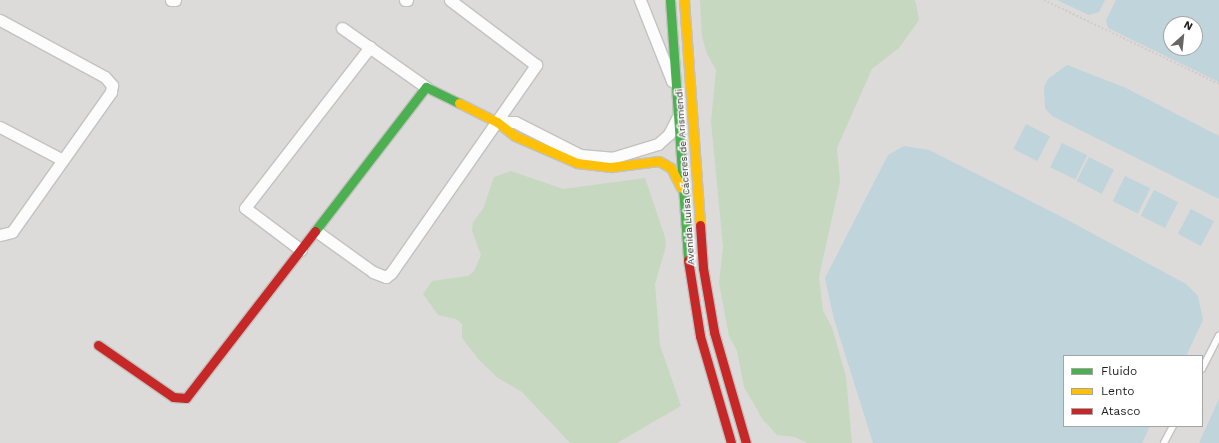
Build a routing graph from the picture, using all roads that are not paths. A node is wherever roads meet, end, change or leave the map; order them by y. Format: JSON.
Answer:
{"nodes":[{"id":1,"x":450,"y":0,"type":"edge"},
{"id":2,"x":640,"y":0,"type":"edge"},
{"id":3,"x":670,"y":0,"type":"edge"},
{"id":4,"x":684,"y":0,"type":"edge"},
{"id":5,"x":0,"y":20,"type":"edge"},
{"id":6,"x":342,"y":28,"type":"dead end"},
{"id":7,"x":370,"y":47,"type":"junction"},
{"id":8,"x":426,"y":87,"type":"junction"},
{"id":9,"x":675,"y":88,"type":"junction"},
{"id":10,"x":677,"y":118,"type":"junction"},
{"id":11,"x":497,"y":122,"type":"junction"},
{"id":12,"x":0,"y":127,"type":"edge"},
{"id":13,"x":533,"y":131,"type":"junction"},
{"id":14,"x":527,"y":141,"type":"junction"},
{"id":15,"x":62,"y":160,"type":"junction"},
{"id":16,"x":595,"y":161,"type":"junction"},
{"id":17,"x":681,"y":188,"type":"junction"},
{"id":18,"x":316,"y":231,"type":"junction"},
{"id":19,"x":0,"y":235,"type":"edge"},
{"id":20,"x":301,"y":250,"type":"junction"},
{"id":21,"x":1219,"y":336,"type":"edge"},
{"id":22,"x":98,"y":345,"type":"dead end"},
{"id":23,"x":1203,"y":367,"type":"edge"},
{"id":24,"x":1172,"y":427,"type":"edge"},
{"id":25,"x":731,"y":443,"type":"edge"},
{"id":26,"x":746,"y":443,"type":"edge"},
{"id":27,"x":1164,"y":443,"type":"edge"}],
"edges":[{"from":1,"to":11,"type":"street"},
{"from":2,"to":9,"type":"street"},
{"from":3,"to":9,"type":"main road","name":"Avenida Luisa Cáceres de Arismendi"},
{"from":4,"to":26,"type":"main road","name":"Avenida Luisa Cáceres de Arismendi"},
{"from":5,"to":15,"type":"street"},
{"from":6,"to":7,"type":"street"},
{"from":7,"to":8,"type":"street"},
{"from":7,"to":20,"type":"street"},
{"from":8,"to":11,"type":"main road"},
{"from":8,"to":18,"type":"main road"},
{"from":9,"to":10,"type":"main road","name":"Avenida Luisa Cáceres de Arismendi"},
{"from":10,"to":16,"type":"street"},
{"from":10,"to":17,"type":"main road","name":"Avenida Luisa Cáceres de Arismendi"},
{"from":11,"to":13,"type":"street"},
{"from":11,"to":14,"type":"main road"},
{"from":11,"to":18,"type":"street"},
{"from":12,"to":15,"type":"street"},
{"from":13,"to":14,"type":"street"},
{"from":13,"to":16,"type":"street"},
{"from":14,"to":16,"type":"main road"},
{"from":15,"to":19,"type":"street"},
{"from":16,"to":17,"type":"main road"},
{"from":17,"to":25,"type":"main road","name":"Avenida Luisa Cáceres de Arismendi"},
{"from":18,"to":20,"type":"main road"},
{"from":20,"to":22,"type":"main road"},
{"from":21,"to":23,"type":"lane"},
{"from":24,"to":27,"type":"lane"}]}
